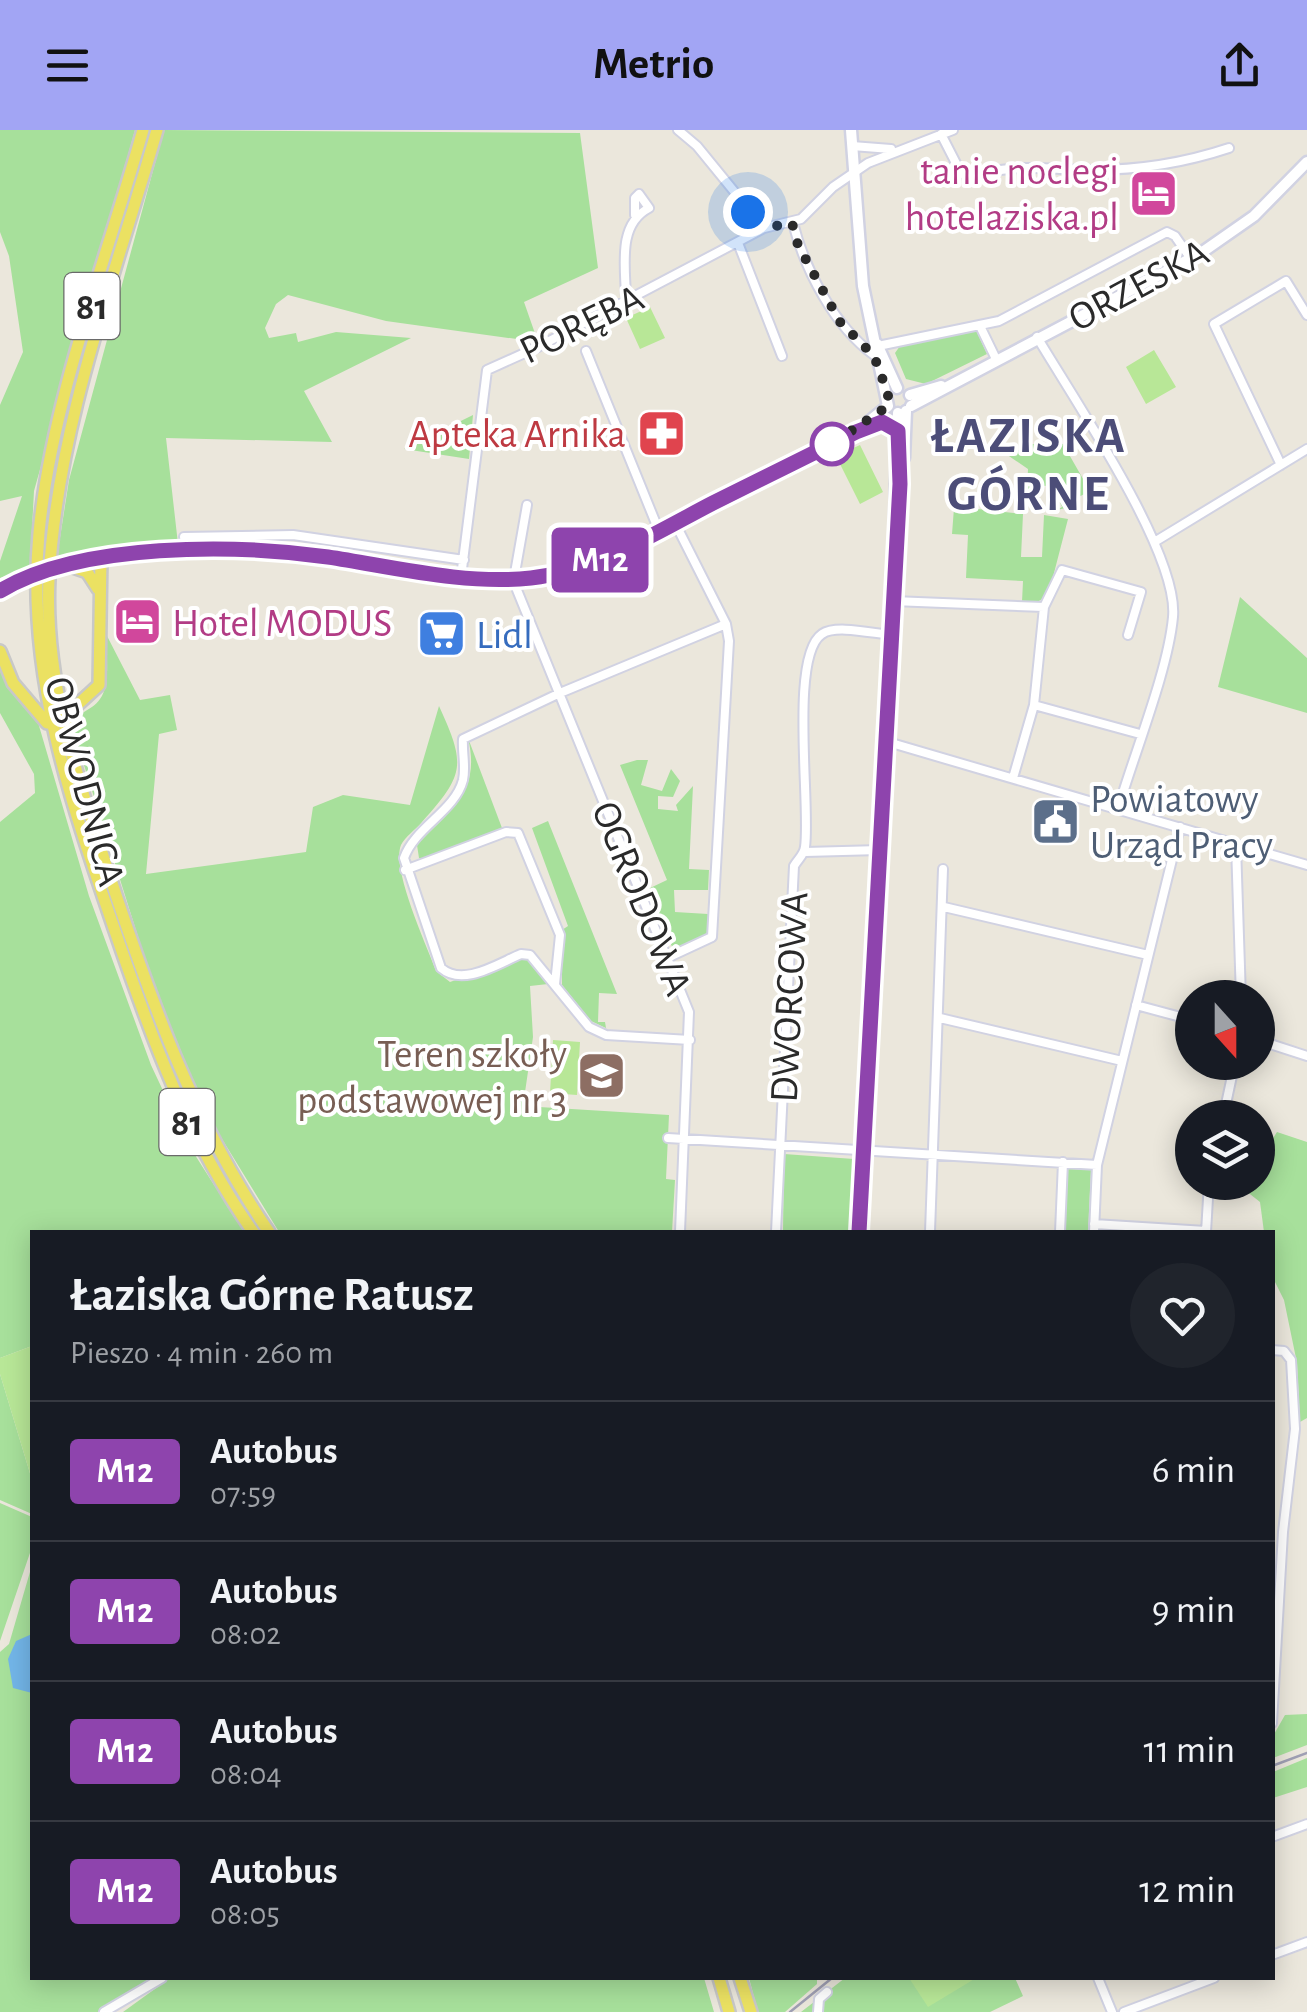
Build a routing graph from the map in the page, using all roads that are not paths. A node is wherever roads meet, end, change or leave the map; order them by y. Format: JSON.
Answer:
{"nodes":[{"id":1,"x":143,"y":130,"type":"edge"},
{"id":2,"x":157,"y":130,"type":"edge"},
{"id":3,"x":678,"y":130,"type":"edge"},
{"id":4,"x":851,"y":130,"type":"edge"},
{"id":5,"x":953,"y":130,"type":"edge"},
{"id":6,"x":941,"y":134,"type":"junction"},
{"id":7,"x":852,"y":146,"type":"junction"},
{"id":8,"x":1229,"y":148,"type":"dead end"},
{"id":9,"x":896,"y":149,"type":"junction"},
{"id":10,"x":1307,"y":162,"type":"edge"},
{"id":11,"x":853,"y":172,"type":"junction"},
{"id":12,"x":635,"y":216,"type":"dead end"},
{"id":13,"x":792,"y":223,"type":"junction"},
{"id":14,"x":764,"y":228,"type":"junction"},
{"id":15,"x":738,"y":243,"type":"junction"},
{"id":16,"x":1190,"y":259,"type":"junction"},
{"id":17,"x":626,"y":301,"type":"junction"},
{"id":18,"x":1307,"y":315,"type":"edge"},
{"id":19,"x":980,"y":326,"type":"junction"},
{"id":20,"x":1037,"y":337,"type":"junction"},
{"id":21,"x":876,"y":347,"type":"junction"},
{"id":22,"x":586,"y":350,"type":"dead end"},
{"id":23,"x":782,"y":356,"type":"dead end"},
{"id":24,"x":996,"y":359,"type":"junction"},
{"id":25,"x":899,"y":403,"type":"junction"},
{"id":26,"x":882,"y":422,"type":"junction"},
{"id":27,"x":898,"y":431,"type":"junction"},
{"id":28,"x":856,"y":432,"type":"junction"},
{"id":29,"x":1307,"y":449,"type":"edge"},
{"id":30,"x":1281,"y":464,"type":"junction"},
{"id":31,"x":900,"y":484,"type":"junction"},
{"id":32,"x":527,"y":505,"type":"dead end"},
{"id":33,"x":675,"y":523,"type":"junction"},
{"id":34,"x":659,"y":531,"type":"junction"},
{"id":35,"x":184,"y":536,"type":"dead end"},
{"id":36,"x":1156,"y":541,"type":"junction"},
{"id":37,"x":101,"y":557,"type":"junction"},
{"id":38,"x":464,"y":560,"type":"junction"},
{"id":39,"x":64,"y":564,"type":"junction"},
{"id":40,"x":461,"y":578,"type":"junction"},
{"id":41,"x":514,"y":580,"type":"junction"},
{"id":42,"x":98,"y":589,"type":"junction"},
{"id":43,"x":0,"y":591,"type":"edge"},
{"id":44,"x":893,"y":601,"type":"junction"},
{"id":45,"x":1044,"y":607,"type":"junction"},
{"id":46,"x":726,"y":624,"type":"junction"},
{"id":47,"x":1128,"y":635,"type":"dead end"},
{"id":48,"x":892,"y":636,"type":"junction"},
{"id":49,"x":0,"y":651,"type":"edge"},
{"id":50,"x":40,"y":670,"type":"junction"},
{"id":51,"x":14,"y":683,"type":"junction"},
{"id":52,"x":56,"y":685,"type":"junction"},
{"id":53,"x":560,"y":692,"type":"junction"},
{"id":54,"x":83,"y":701,"type":"junction"},
{"id":55,"x":1034,"y":705,"type":"junction"},
{"id":56,"x":50,"y":726,"type":"junction"},
{"id":57,"x":66,"y":733,"type":"junction"},
{"id":58,"x":1140,"y":734,"type":"junction"},
{"id":59,"x":888,"y":742,"type":"junction"},
{"id":60,"x":1013,"y":778,"type":"junction"},
{"id":61,"x":1118,"y":809,"type":"junction"},
{"id":62,"x":1180,"y":827,"type":"junction"},
{"id":63,"x":1236,"y":844,"type":"junction"},
{"id":64,"x":880,"y":850,"type":"junction"},
{"id":65,"x":805,"y":852,"type":"junction"},
{"id":66,"x":1307,"y":865,"type":"edge"},
{"id":67,"x":943,"y":869,"type":"dead end"},
{"id":68,"x":406,"y":870,"type":"junction"},
{"id":69,"x":944,"y":907,"type":"junction"},
{"id":70,"x":1148,"y":955,"type":"junction"},
{"id":71,"x":669,"y":957,"type":"junction"},
{"id":72,"x":1240,"y":980,"type":"edge"},
{"id":73,"x":555,"y":984,"type":"junction"},
{"id":74,"x":1136,"y":1005,"type":"junction"},
{"id":75,"x":1175,"y":1015,"type":"edge"},
{"id":76,"x":940,"y":1018,"type":"junction"},
{"id":77,"x":690,"y":1040,"type":"junction"},
{"id":78,"x":1275,"y":1046,"type":"edge"},
{"id":79,"x":1307,"y":1056,"type":"edge"},
{"id":80,"x":1122,"y":1061,"type":"junction"},
{"id":81,"x":668,"y":1138,"type":"dead end"},
{"id":82,"x":684,"y":1139,"type":"junction"},
{"id":83,"x":780,"y":1146,"type":"junction"},
{"id":84,"x":866,"y":1150,"type":"junction"},
{"id":85,"x":934,"y":1154,"type":"junction"},
{"id":86,"x":1063,"y":1162,"type":"junction"},
{"id":87,"x":1097,"y":1164,"type":"junction"},
{"id":88,"x":1208,"y":1200,"type":"edge"},
{"id":89,"x":1094,"y":1228,"type":"edge"},
{"id":90,"x":252,"y":1230,"type":"edge"},
{"id":91,"x":268,"y":1230,"type":"edge"},
{"id":92,"x":680,"y":1230,"type":"edge"},
{"id":93,"x":776,"y":1230,"type":"edge"},
{"id":94,"x":860,"y":1230,"type":"edge"},
{"id":95,"x":930,"y":1230,"type":"edge"},
{"id":96,"x":1060,"y":1230,"type":"edge"},
{"id":97,"x":1150,"y":1230,"type":"edge"},
{"id":98,"x":1206,"y":1230,"type":"edge"},
{"id":99,"x":1275,"y":1351,"type":"edge"},
{"id":100,"x":1275,"y":1532,"type":"edge"},
{"id":101,"x":1283,"y":1532,"type":"junction"},
{"id":102,"x":1275,"y":1671,"type":"edge"},
{"id":103,"x":1307,"y":1824,"type":"edge"},
{"id":104,"x":1275,"y":1836,"type":"edge"},
{"id":105,"x":1307,"y":1942,"type":"edge"},
{"id":106,"x":1275,"y":1954,"type":"edge"},
{"id":107,"x":159,"y":1980,"type":"edge"},
{"id":108,"x":720,"y":1980,"type":"edge"},
{"id":109,"x":741,"y":1980,"type":"edge"},
{"id":110,"x":1099,"y":1980,"type":"edge"},
{"id":111,"x":1209,"y":1980,"type":"edge"},
{"id":112,"x":827,"y":1992,"type":"dead end"},
{"id":113,"x":104,"y":2012,"type":"edge"},
{"id":114,"x":730,"y":2012,"type":"edge"},
{"id":115,"x":751,"y":2012,"type":"edge"},
{"id":116,"x":818,"y":2012,"type":"edge"},
{"id":117,"x":1112,"y":2012,"type":"edge"},
{"id":118,"x":1124,"y":2012,"type":"edge"}],
"edges":[{"from":1,"to":50,"type":"main road","name":"OBWODNICA","number":"81"},
{"from":2,"to":52,"type":"main road","name":"OBWODNICA","number":"81"},
{"from":3,"to":14,"type":"street"},
{"from":4,"to":7,"type":"street"},
{"from":5,"to":6,"type":"street"},
{"from":6,"to":8,"type":"street"},
{"from":6,"to":9,"type":"street"},
{"from":7,"to":9,"type":"street"},
{"from":7,"to":11,"type":"street"},
{"from":9,"to":11,"type":"street","name":"PORĘBA"},
{"from":10,"to":16,"type":"street","name":"ORZESKA"},
{"from":11,"to":13,"type":"street","name":"PORĘBA"},
{"from":11,"to":21,"type":"street"},
{"from":12,"to":17,"type":"street"},
{"from":13,"to":14,"type":"street","name":"PORĘBA"},
{"from":13,"to":21,"type":"street"},
{"from":14,"to":15,"type":"street","name":"PORĘBA"},
{"from":15,"to":17,"type":"street","name":"PORĘBA"},
{"from":15,"to":23,"type":"street"},
{"from":16,"to":19,"type":"street"},
{"from":16,"to":20,"type":"street","name":"ORZESKA"},
{"from":17,"to":38,"type":"street","name":"PORĘBA"},
{"from":18,"to":30,"type":"street"},
{"from":19,"to":21,"type":"street"},
{"from":19,"to":24,"type":"street"},
{"from":20,"to":24,"type":"street","name":"ORZESKA"},
{"from":20,"to":36,"type":"street"},
{"from":21,"to":25,"type":"street"},
{"from":22,"to":34,"type":"street"},
{"from":24,"to":25,"type":"street","name":"ORZESKA"},
{"from":25,"to":26,"type":"street"},
{"from":25,"to":27,"type":"street","name":"DWORCOWA"},
{"from":25,"to":28,"type":"street"},
{"from":25,"to":31,"type":"street","name":"DWORCOWA"},
{"from":26,"to":27,"type":"street"},
{"from":26,"to":28,"type":"street"},
{"from":27,"to":31,"type":"street","name":"DWORCOWA"},
{"from":28,"to":33,"type":"street"},
{"from":29,"to":30,"type":"street"},
{"from":30,"to":36,"type":"street"},
{"from":31,"to":44,"type":"street","name":"DWORCOWA"},
{"from":32,"to":41,"type":"street"},
{"from":33,"to":34,"type":"street"},
{"from":33,"to":46,"type":"street"},
{"from":34,"to":41,"type":"street"},
{"from":35,"to":38,"type":"street"},
{"from":36,"to":58,"type":"street"},
{"from":37,"to":39,"type":"street"},
{"from":37,"to":40,"type":"street"},
{"from":37,"to":42,"type":"main road"},
{"from":38,"to":40,"type":"street","name":"PORĘBA"},
{"from":39,"to":42,"type":"main road"},
{"from":39,"to":43,"type":"street","bridge":true},
{"from":40,"to":41,"type":"street"},
{"from":41,"to":53,"type":"street","name":"OGRODOWA"},
{"from":42,"to":54,"type":"main road"},
{"from":44,"to":45,"type":"street"},
{"from":44,"to":48,"type":"street","name":"DWORCOWA"},
{"from":45,"to":47,"type":"street"},
{"from":45,"to":55,"type":"street"},
{"from":46,"to":53,"type":"street"},
{"from":46,"to":71,"type":"street"},
{"from":48,"to":59,"type":"street","name":"DWORCOWA"},
{"from":48,"to":65,"type":"street","name":"DWORCOWA"},
{"from":49,"to":51,"type":"main road"},
{"from":50,"to":51,"type":"main road"},
{"from":50,"to":56,"type":"main road","name":"OBWODNICA","number":"81"},
{"from":51,"to":56,"type":"main road"},
{"from":52,"to":54,"type":"main road"},
{"from":52,"to":57,"type":"main road","name":"OBWODNICA","number":"81"},
{"from":53,"to":68,"type":"street"},
{"from":53,"to":71,"type":"street","name":"OGRODOWA"},
{"from":54,"to":57,"type":"main road"},
{"from":55,"to":58,"type":"street"},
{"from":55,"to":60,"type":"street"},
{"from":56,"to":90,"type":"main road","name":"OBWODNICA","number":"81"},
{"from":57,"to":91,"type":"main road","name":"OBWODNICA","number":"81"},
{"from":58,"to":61,"type":"street"},
{"from":59,"to":60,"type":"street"},
{"from":59,"to":64,"type":"street","name":"DWORCOWA"},
{"from":60,"to":61,"type":"street"},
{"from":61,"to":62,"type":"street"},
{"from":62,"to":63,"type":"street"},
{"from":62,"to":70,"type":"street"},
{"from":63,"to":66,"type":"street"},
{"from":63,"to":72,"type":"street"},
{"from":64,"to":65,"type":"street","name":"DWORCOWA"},
{"from":64,"to":84,"type":"street","name":"DWORCOWA"},
{"from":65,"to":83,"type":"street","name":"DWORCOWA"},
{"from":67,"to":69,"type":"street"},
{"from":68,"to":73,"type":"street"},
{"from":68,"to":73,"type":"street"},
{"from":69,"to":70,"type":"street"},
{"from":69,"to":76,"type":"street"},
{"from":70,"to":74,"type":"street"},
{"from":71,"to":77,"type":"street","name":"OGRODOWA"},
{"from":73,"to":77,"type":"street"},
{"from":74,"to":75,"type":"street"},
{"from":74,"to":80,"type":"street"},
{"from":76,"to":80,"type":"street"},
{"from":76,"to":85,"type":"street"},
{"from":77,"to":82,"type":"street","name":"OGRODOWA"},
{"from":78,"to":79,"type":"street"},
{"from":80,"to":87,"type":"street"},
{"from":81,"to":82,"type":"street"},
{"from":82,"to":83,"type":"street"},
{"from":82,"to":92,"type":"street","name":"OGRODOWA"},
{"from":83,"to":84,"type":"street"},
{"from":83,"to":93,"type":"street","name":"DWORCOWA"},
{"from":84,"to":85,"type":"street"},
{"from":84,"to":94,"type":"street","name":"DWORCOWA"},
{"from":85,"to":86,"type":"street"},
{"from":85,"to":95,"type":"street"},
{"from":86,"to":87,"type":"street"},
{"from":86,"to":96,"type":"street"},
{"from":87,"to":89,"type":"street"},
{"from":88,"to":98,"type":"street"},
{"from":89,"to":97,"type":"street"},
{"from":99,"to":101,"type":"street"},
{"from":100,"to":101,"type":"street"},
{"from":101,"to":102,"type":"street"},
{"from":103,"to":104,"type":"street"},
{"from":105,"to":106,"type":"street"},
{"from":107,"to":113,"type":"street"},
{"from":108,"to":114,"type":"main road"},
{"from":109,"to":115,"type":"main road"},
{"from":110,"to":117,"type":"street"},
{"from":111,"to":118,"type":"street"},
{"from":112,"to":116,"type":"street"}]}
